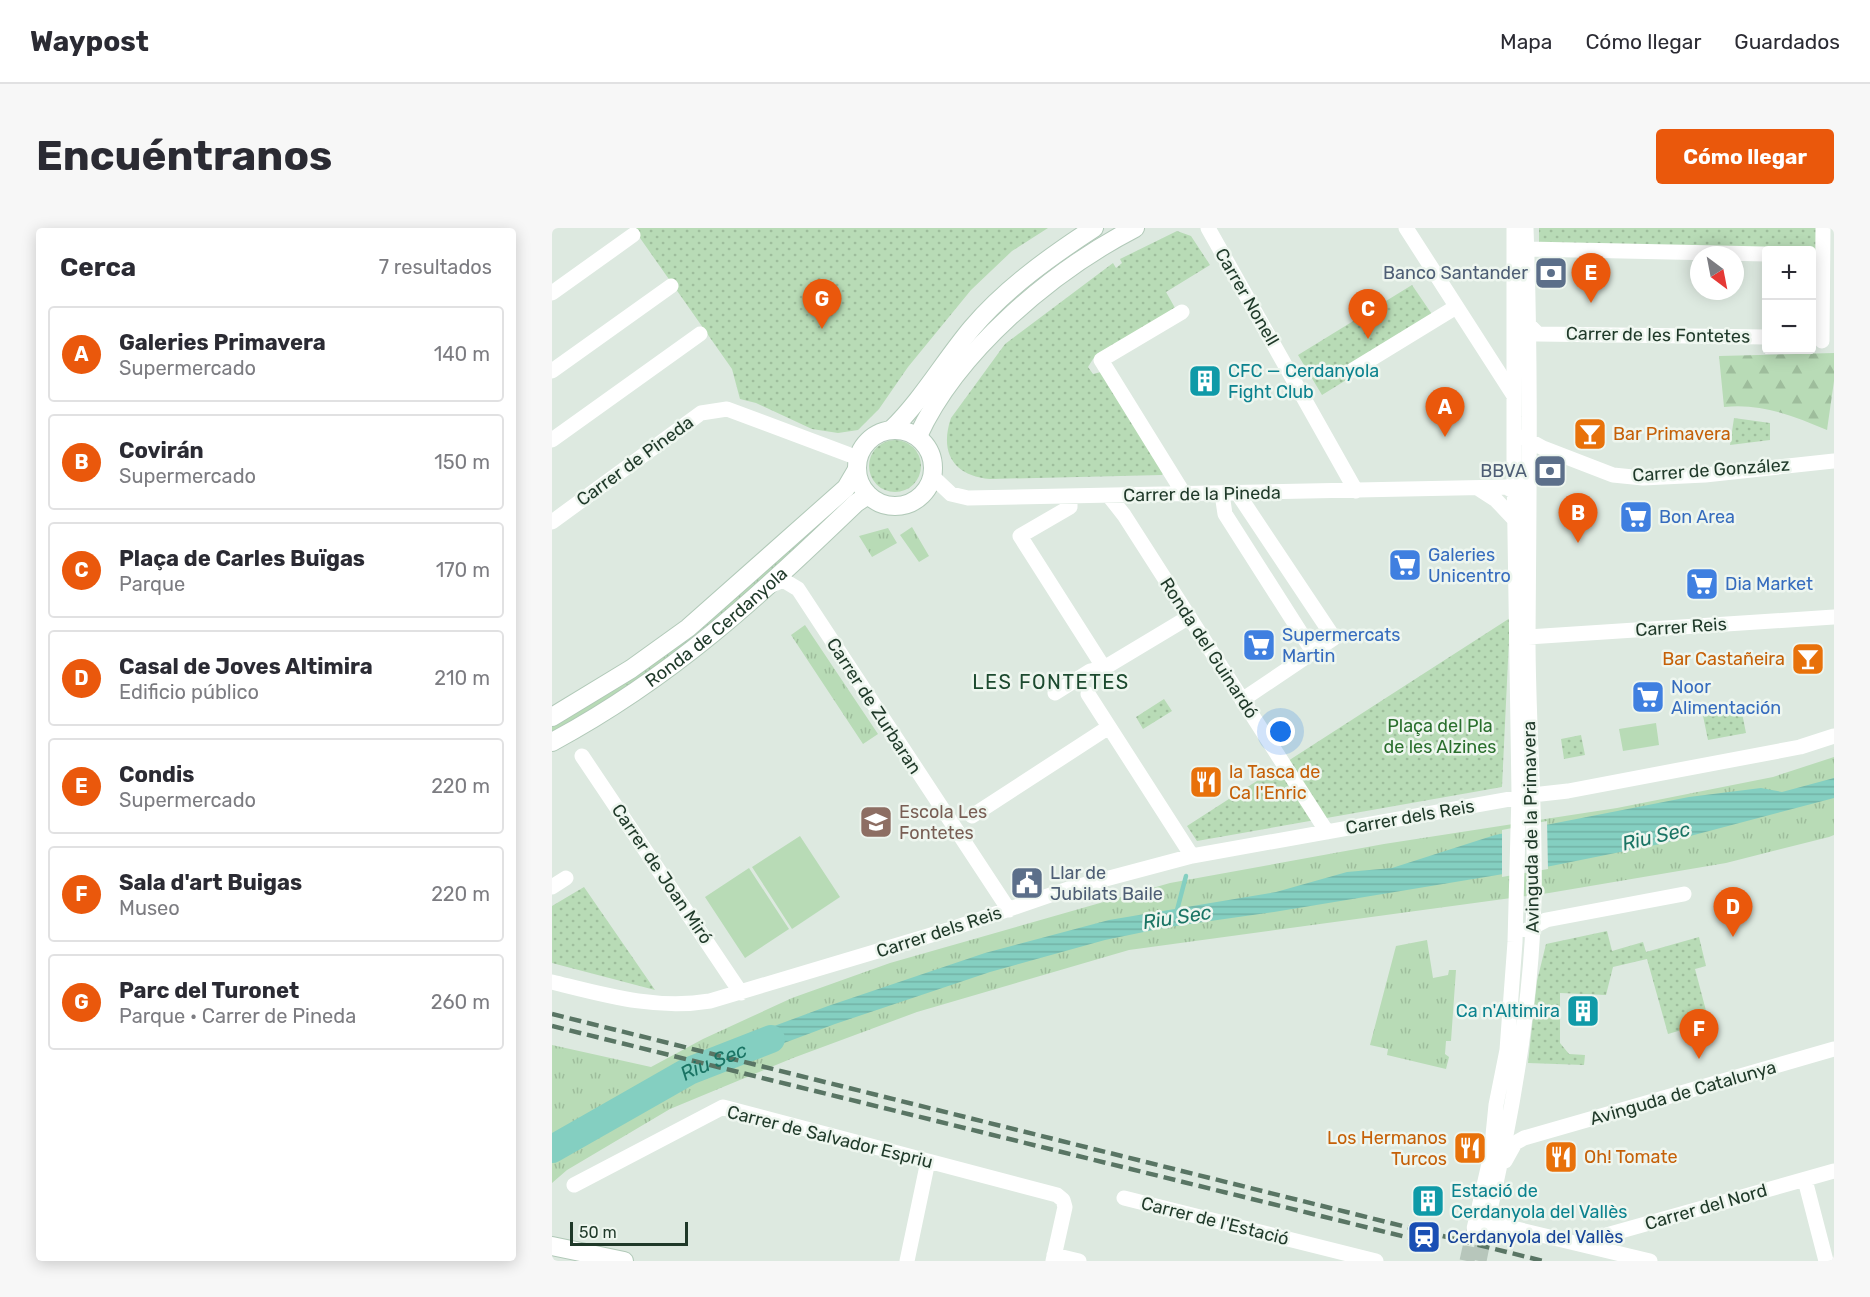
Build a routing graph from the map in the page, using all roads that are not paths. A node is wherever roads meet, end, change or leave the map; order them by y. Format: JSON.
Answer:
{"nodes":[{"id":1,"x":1094,"y":228,"type":"edge"},
{"id":2,"x":1135,"y":228,"type":"edge"},
{"id":3,"x":1208,"y":228,"type":"edge"},
{"id":4,"x":1406,"y":228,"type":"edge"},
{"id":5,"x":1514,"y":228,"type":"edge"},
{"id":6,"x":1526,"y":228,"type":"edge"},
{"id":7,"x":1823,"y":228,"type":"edge"},
{"id":8,"x":633,"y":235,"type":"dead end"},
{"id":9,"x":1533,"y":250,"type":"junction"},
{"id":10,"x":1762,"y":254,"type":"edge"},
{"id":11,"x":1817,"y":255,"type":"edge"},
{"id":12,"x":671,"y":286,"type":"dead end"},
{"id":13,"x":552,"y":292,"type":"edge"},
{"id":14,"x":1456,"y":306,"type":"junction"},
{"id":15,"x":1182,"y":312,"type":"dead end"},
{"id":16,"x":699,"y":334,"type":"dead end"},
{"id":17,"x":1536,"y":334,"type":"junction"},
{"id":18,"x":1762,"y":337,"type":"edge"},
{"id":19,"x":1822,"y":341,"type":"edge"},
{"id":20,"x":1353,"y":370,"type":"dead end"},
{"id":21,"x":552,"y":371,"type":"edge"},
{"id":22,"x":1514,"y":392,"type":"junction"},
{"id":23,"x":1514,"y":414,"type":"junction"},
{"id":24,"x":892,"y":429,"type":"junction"},
{"id":25,"x":918,"y":436,"type":"junction"},
{"id":26,"x":552,"y":440,"type":"edge"},
{"id":27,"x":1527,"y":448,"type":"junction"},
{"id":28,"x":1834,"y":461,"type":"edge"},
{"id":29,"x":857,"y":465,"type":"junction"},
{"id":30,"x":1514,"y":470,"type":"junction"},
{"id":31,"x":933,"y":477,"type":"junction"},
{"id":32,"x":1513,"y":490,"type":"junction"},
{"id":33,"x":1356,"y":491,"type":"junction"},
{"id":34,"x":1488,"y":493,"type":"junction"},
{"id":35,"x":1184,"y":494,"type":"junction"},
{"id":36,"x":1230,"y":494,"type":"junction"},
{"id":37,"x":868,"y":495,"type":"junction"},
{"id":38,"x":1070,"y":496,"type":"junction"},
{"id":39,"x":1109,"y":496,"type":"junction"},
{"id":40,"x":1514,"y":519,"type":"junction"},
{"id":41,"x":552,"y":522,"type":"edge"},
{"id":42,"x":1529,"y":580,"type":"junction"},
{"id":43,"x":770,"y":586,"type":"junction"},
{"id":44,"x":1189,"y":617,"type":"junction"},
{"id":45,"x":1834,"y":617,"type":"edge"},
{"id":46,"x":1528,"y":637,"type":"junction"},
{"id":47,"x":1313,"y":652,"type":"junction"},
{"id":48,"x":1104,"y":668,"type":"junction"},
{"id":49,"x":1055,"y":693,"type":"dead end"},
{"id":50,"x":1088,"y":694,"type":"dead end"},
{"id":51,"x":1242,"y":700,"type":"junction"},
{"id":52,"x":552,"y":717,"type":"edge"},
{"id":53,"x":1108,"y":727,"type":"junction"},
{"id":54,"x":1834,"y":736,"type":"edge"},
{"id":55,"x":552,"y":742,"type":"edge"},
{"id":56,"x":582,"y":756,"type":"dead end"},
{"id":57,"x":1656,"y":774,"type":"junction"},
{"id":58,"x":1532,"y":778,"type":"junction"},
{"id":59,"x":1526,"y":796,"type":"junction"},
{"id":60,"x":972,"y":816,"type":"dead end"},
{"id":61,"x":1327,"y":832,"type":"junction"},
{"id":62,"x":1192,"y":856,"type":"junction"},
{"id":63,"x":566,"y":878,"type":"dead end"},
{"id":64,"x":552,"y":887,"type":"edge"},
{"id":65,"x":1684,"y":894,"type":"dead end"},
{"id":66,"x":1009,"y":910,"type":"junction"},
{"id":67,"x":1524,"y":917,"type":"junction"},
{"id":68,"x":552,"y":982,"type":"edge"},
{"id":69,"x":741,"y":993,"type":"junction"},
{"id":70,"x":1834,"y":1049,"type":"edge"},
{"id":71,"x":1498,"y":1112,"type":"junction"},
{"id":72,"x":1533,"y":1136,"type":"junction"},
{"id":73,"x":1503,"y":1144,"type":"joint"},
{"id":74,"x":928,"y":1161,"type":"junction"},
{"id":75,"x":1834,"y":1171,"type":"edge"},
{"id":76,"x":1805,"y":1180,"type":"junction"},
{"id":77,"x":574,"y":1185,"type":"dead end"},
{"id":78,"x":1496,"y":1186,"type":"junction"},
{"id":79,"x":1124,"y":1198,"type":"dead end"},
{"id":80,"x":1482,"y":1227,"type":"junction"},
{"id":81,"x":1578,"y":1243,"type":"junction"},
{"id":82,"x":552,"y":1246,"type":"edge"},
{"id":83,"x":585,"y":1257,"type":"edge"},
{"id":84,"x":1054,"y":1258,"type":"edge"},
{"id":85,"x":624,"y":1261,"type":"edge"},
{"id":86,"x":907,"y":1261,"type":"edge"},
{"id":87,"x":1079,"y":1261,"type":"edge"},
{"id":88,"x":1376,"y":1261,"type":"edge"},
{"id":89,"x":1650,"y":1261,"type":"edge"},
{"id":90,"x":1826,"y":1261,"type":"edge"}],
"edges":[{"from":1,"to":24,"type":"street"},
{"from":2,"to":25,"type":"street"},
{"from":3,"to":33,"type":"street","name":"Carrer Nonell"},
{"from":4,"to":14,"type":"street"},
{"from":5,"to":22,"type":"street","name":"Avinguda de la Primavera"},
{"from":6,"to":9,"type":"street","name":"Avinguda de la Primavera"},
{"from":7,"to":11,"type":"street"},
{"from":8,"to":13,"type":"street"},
{"from":9,"to":10,"type":"street"},
{"from":9,"to":17,"type":"street","name":"Avinguda de la Primavera"},
{"from":11,"to":19,"type":"street"},
{"from":12,"to":21,"type":"street"},
{"from":14,"to":20,"type":"street"},
{"from":14,"to":22,"type":"street"},
{"from":15,"to":35,"type":"street"},
{"from":16,"to":26,"type":"street"},
{"from":17,"to":18,"type":"street","name":"Carrer de les Fontetes"},
{"from":17,"to":22,"type":"street","name":"Avinguda de la Primavera"},
{"from":17,"to":27,"type":"street","name":"Avinguda de la Primavera"},
{"from":22,"to":23,"type":"street","name":"Avinguda de la Primavera"},
{"from":23,"to":27,"type":"street","name":"Avinguda de la Primavera"},
{"from":23,"to":30,"type":"street","name":"Avinguda de la Primavera"},
{"from":24,"to":25,"type":"street"},
{"from":24,"to":29,"type":"street"},
{"from":25,"to":31,"type":"street"},
{"from":27,"to":28,"type":"street","name":"Carrer de González"},
{"from":27,"to":32,"type":"street"},
{"from":27,"to":42,"type":"street","name":"Avinguda de la Primavera"},
{"from":29,"to":37,"type":"street"},
{"from":29,"to":41,"type":"street","name":"Carrer de Pineda"},
{"from":29,"to":52,"type":"street","name":"Ronda de Cerdanyola"},
{"from":30,"to":32,"type":"street","name":"Avinguda de la Primavera"},
{"from":30,"to":34,"type":"street"},
{"from":31,"to":37,"type":"street"},
{"from":31,"to":38,"type":"street","name":"Carrer de la Pineda"},
{"from":32,"to":34,"type":"street"},
{"from":32,"to":40,"type":"street","name":"Avinguda de la Primavera"},
{"from":32,"to":42,"type":"street","name":"Avinguda de la Primavera"},
{"from":33,"to":34,"type":"street","name":"Carrer de la Pineda"},
{"from":33,"to":36,"type":"street","name":"Carrer de la Pineda"},
{"from":34,"to":40,"type":"street"},
{"from":35,"to":36,"type":"street","name":"Carrer de la Pineda"},
{"from":35,"to":39,"type":"street","name":"Carrer de la Pineda"},
{"from":36,"to":47,"type":"street"},
{"from":36,"to":47,"type":"street"},
{"from":37,"to":43,"type":"street","name":"Ronda de Cerdanyola"},
{"from":38,"to":39,"type":"street","name":"Carrer de la Pineda"},
{"from":38,"to":48,"type":"street"},
{"from":39,"to":44,"type":"street","name":"Ronda del Guinardó"},
{"from":40,"to":59,"type":"street","name":"Avinguda de la Primavera"},
{"from":42,"to":46,"type":"street","name":"Avinguda de la Primavera"},
{"from":43,"to":55,"type":"street","name":"Ronda de Cerdanyola"},
{"from":43,"to":66,"type":"street","name":"Carrer de Zurbaran"},
{"from":44,"to":48,"type":"street"},
{"from":44,"to":51,"type":"street","name":"Ronda del Guinardó"},
{"from":45,"to":46,"type":"street","name":"Carrer Reis"},
{"from":46,"to":58,"type":"street","name":"Avinguda de la Primavera"},
{"from":47,"to":51,"type":"street"},
{"from":48,"to":49,"type":"street"},
{"from":50,"to":53,"type":"street"},
{"from":51,"to":61,"type":"street","name":"Ronda del Guinardó"},
{"from":53,"to":60,"type":"street"},
{"from":53,"to":62,"type":"street"},
{"from":54,"to":57,"type":"street"},
{"from":56,"to":69,"type":"street","name":"Carrer de Joan Miró"},
{"from":57,"to":58,"type":"street"},
{"from":57,"to":59,"type":"street","name":"Carrer dels Reis"},
{"from":58,"to":59,"type":"street","name":"Avinguda de la Primavera"},
{"from":59,"to":61,"type":"street","name":"Carrer dels Reis"},
{"from":59,"to":67,"type":"street","name":"Avinguda de la Primavera"},
{"from":59,"to":67,"type":"street","name":"Avinguda de la Primavera"},
{"from":61,"to":62,"type":"street","name":"Carrer dels Reis"},
{"from":62,"to":66,"type":"street","name":"Carrer dels Reis"},
{"from":63,"to":64,"type":"street"},
{"from":65,"to":67,"type":"street"},
{"from":66,"to":69,"type":"street","name":"Carrer dels Reis"},
{"from":67,"to":71,"type":"street","name":"Avinguda de la Primavera"},
{"from":68,"to":69,"type":"street","name":"Carrer dels Reis"},
{"from":70,"to":72,"type":"street","name":"Avinguda de Catalunya"},
{"from":71,"to":72,"type":"street"},
{"from":71,"to":73,"type":"street","name":"Avinguda de la Primavera"},
{"from":71,"to":80,"type":"street"},
{"from":72,"to":78,"type":"street","name":"Avinguda de Catalunya"},
{"from":73,"to":78,"type":"street","name":"Avinguda de Catalunya"},
{"from":74,"to":77,"type":"street","name":"Carrer de Salvador Espriu"},
{"from":74,"to":84,"type":"street","name":"Carrer de Salvador Espriu"},
{"from":74,"to":86,"type":"street"},
{"from":75,"to":76,"type":"street","name":"Carrer del Nord"},
{"from":76,"to":81,"type":"street","name":"Carrer del Nord"},
{"from":76,"to":90,"type":"street"},
{"from":78,"to":80,"type":"street","name":"Avinguda de Catalunya"},
{"from":79,"to":88,"type":"street","name":"Carrer de l'Estació"},
{"from":80,"to":81,"type":"street"},
{"from":81,"to":89,"type":"street"},
{"from":82,"to":83,"type":"street"},
{"from":83,"to":85,"type":"street"},
{"from":84,"to":87,"type":"street"}]}
